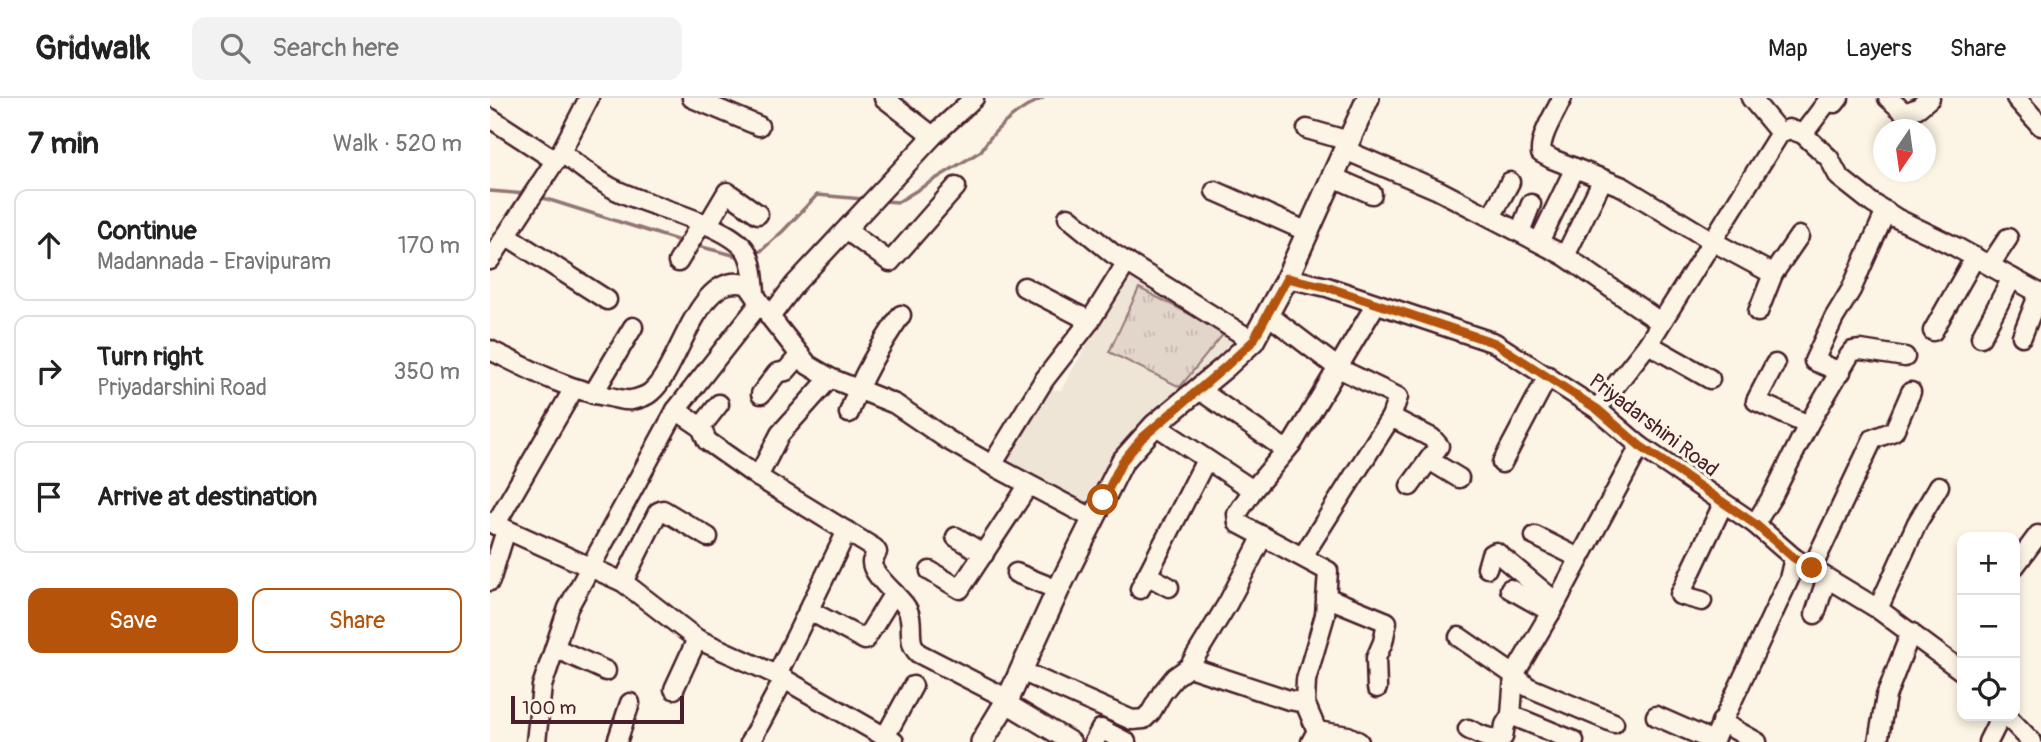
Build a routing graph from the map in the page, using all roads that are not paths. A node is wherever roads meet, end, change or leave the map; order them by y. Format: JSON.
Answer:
{"nodes":[{"id":1,"x":589,"y":98,"type":"edge"},
{"id":2,"x":692,"y":98,"type":"edge"},
{"id":3,"x":884,"y":98,"type":"edge"},
{"id":4,"x":974,"y":98,"type":"edge"},
{"id":5,"x":1368,"y":98,"type":"edge"},
{"id":6,"x":1562,"y":98,"type":"edge"},
{"id":7,"x":1751,"y":98,"type":"edge"},
{"id":8,"x":1888,"y":98,"type":"edge"},
{"id":9,"x":1930,"y":98,"type":"edge"},
{"id":10,"x":2016,"y":98,"type":"edge"},
{"id":11,"x":1829,"y":99,"type":"edge"},
{"id":12,"x":490,"y":118,"type":"edge"},
{"id":13,"x":759,"y":126,"type":"dead end"},
{"id":14,"x":2041,"y":126,"type":"edge"},
{"id":15,"x":1307,"y":130,"type":"dead end"},
{"id":16,"x":1780,"y":133,"type":"junction"},
{"id":17,"x":1803,"y":134,"type":"junction"},
{"id":18,"x":933,"y":135,"type":"junction"},
{"id":19,"x":1347,"y":146,"type":"junction"},
{"id":20,"x":558,"y":156,"type":"junction"},
{"id":21,"x":1574,"y":168,"type":"junction"},
{"id":22,"x":1333,"y":177,"type":"junction"},
{"id":23,"x":1603,"y":179,"type":"junction"},
{"id":24,"x":1510,"y":182,"type":"dead end"},
{"id":25,"x":956,"y":187,"type":"dead end"},
{"id":26,"x":1216,"y":191,"type":"dead end"},
{"id":27,"x":1372,"y":194,"type":"dead end"},
{"id":28,"x":1531,"y":204,"type":"dead end"},
{"id":29,"x":1886,"y":211,"type":"junction"},
{"id":30,"x":758,"y":214,"type":"dead end"},
{"id":31,"x":1068,"y":217,"type":"dead end"},
{"id":32,"x":1492,"y":217,"type":"junction"},
{"id":33,"x":705,"y":223,"type":"junction"},
{"id":34,"x":846,"y":230,"type":"junction"},
{"id":35,"x":1308,"y":232,"type":"junction"},
{"id":36,"x":1520,"y":232,"type":"junction"},
{"id":37,"x":507,"y":236,"type":"junction"},
{"id":38,"x":1799,"y":236,"type":"dead end"},
{"id":39,"x":2008,"y":238,"type":"dead end"},
{"id":40,"x":1712,"y":241,"type":"junction"},
{"id":41,"x":1539,"y":242,"type":"junction"},
{"id":42,"x":1566,"y":256,"type":"junction"},
{"id":43,"x":490,"y":260,"type":"edge"},
{"id":44,"x":1982,"y":261,"type":"junction"},
{"id":45,"x":678,"y":262,"type":"dead end"},
{"id":46,"x":1127,"y":262,"type":"junction"},
{"id":47,"x":1773,"y":274,"type":"junction"},
{"id":48,"x":1287,"y":278,"type":"junction"},
{"id":49,"x":2012,"y":278,"type":"junction"},
{"id":50,"x":1024,"y":287,"type":"dead end"},
{"id":51,"x":2040,"y":294,"type":"edge"},
{"id":52,"x":607,"y":300,"type":"dead end"},
{"id":53,"x":762,"y":304,"type":"junction"},
{"id":54,"x":1376,"y":304,"type":"junction"},
{"id":55,"x":1758,"y":312,"type":"dead end"},
{"id":56,"x":1267,"y":314,"type":"junction"},
{"id":57,"x":901,"y":315,"type":"dead end"},
{"id":58,"x":1090,"y":321,"type":"junction"},
{"id":59,"x":1660,"y":322,"type":"junction"},
{"id":60,"x":633,"y":327,"type":"dead end"},
{"id":61,"x":1933,"y":331,"type":"dead end"},
{"id":62,"x":2022,"y":336,"type":"dead end"},
{"id":63,"x":1981,"y":337,"type":"dead end"},
{"id":64,"x":1253,"y":341,"type":"junction"},
{"id":65,"x":1648,"y":344,"type":"junction"},
{"id":66,"x":490,"y":350,"type":"edge"},
{"id":67,"x":799,"y":356,"type":"junction"},
{"id":68,"x":1905,"y":357,"type":"dead end"},
{"id":69,"x":1775,"y":364,"type":"dead end"},
{"id":70,"x":1338,"y":368,"type":"junction"},
{"id":71,"x":1841,"y":372,"type":"junction"},
{"id":72,"x":1548,"y":376,"type":"junction"},
{"id":73,"x":830,"y":378,"type":"junction"},
{"id":74,"x":1710,"y":379,"type":"dead end"},
{"id":75,"x":857,"y":389,"type":"junction"},
{"id":76,"x":1198,"y":389,"type":"junction"},
{"id":77,"x":573,"y":390,"type":"junction"},
{"id":78,"x":1911,"y":392,"type":"dead end"},
{"id":79,"x":593,"y":394,"type":"junction"},
{"id":80,"x":761,"y":394,"type":"dead end"},
{"id":81,"x":719,"y":404,"type":"dead end"},
{"id":82,"x":1597,"y":409,"type":"junction"},
{"id":83,"x":676,"y":410,"type":"junction"},
{"id":84,"x":849,"y":413,"type":"dead end"},
{"id":85,"x":1391,"y":416,"type":"junction"},
{"id":86,"x":1156,"y":425,"type":"junction"},
{"id":87,"x":1808,"y":425,"type":"junction"},
{"id":88,"x":701,"y":427,"type":"junction"},
{"id":89,"x":1640,"y":446,"type":"junction"},
{"id":90,"x":1286,"y":450,"type":"junction"},
{"id":91,"x":1206,"y":460,"type":"junction"},
{"id":92,"x":1429,"y":460,"type":"junction"},
{"id":93,"x":1502,"y":463,"type":"dead end"},
{"id":94,"x":992,"y":466,"type":"junction"},
{"id":95,"x":758,"y":477,"type":"junction"},
{"id":96,"x":1460,"y":478,"type":"dead end"},
{"id":97,"x":1028,"y":486,"type":"junction"},
{"id":98,"x":1410,"y":486,"type":"dead end"},
{"id":99,"x":1938,"y":486,"type":"dead end"},
{"id":100,"x":1253,"y":490,"type":"junction"},
{"id":101,"x":1723,"y":504,"type":"junction"},
{"id":102,"x":1094,"y":519,"type":"junction"},
{"id":103,"x":1755,"y":524,"type":"junction"},
{"id":104,"x":497,"y":526,"type":"edge"},
{"id":105,"x":847,"y":531,"type":"junction"},
{"id":106,"x":1263,"y":536,"type":"junction"},
{"id":107,"x":1535,"y":536,"type":"dead end"},
{"id":108,"x":2041,"y":536,"type":"edge"},
{"id":109,"x":708,"y":537,"type":"dead end"},
{"id":110,"x":956,"y":537,"type":"dead end"},
{"id":111,"x":985,"y":554,"type":"junction"},
{"id":112,"x":1303,"y":556,"type":"junction"},
{"id":113,"x":1579,"y":558,"type":"junction"},
{"id":114,"x":1794,"y":558,"type":"junction"},
{"id":115,"x":2020,"y":559,"type":"edge"},
{"id":116,"x":590,"y":567,"type":"junction"},
{"id":117,"x":1487,"y":568,"type":"dead end"},
{"id":118,"x":1812,"y":568,"type":"junction"},
{"id":119,"x":930,"y":571,"type":"dead end"},
{"id":120,"x":1016,"y":573,"type":"dead end"},
{"id":121,"x":1826,"y":580,"type":"junction"},
{"id":122,"x":490,"y":582,"type":"edge"},
{"id":123,"x":623,"y":582,"type":"junction"},
{"id":124,"x":1170,"y":587,"type":"dead end"},
{"id":125,"x":1510,"y":589,"type":"dead end"},
{"id":126,"x":1058,"y":590,"type":"junction"},
{"id":127,"x":894,"y":593,"type":"junction"},
{"id":128,"x":1326,"y":597,"type":"junction"},
{"id":129,"x":1702,"y":601,"type":"dead end"},
{"id":130,"x":1554,"y":607,"type":"junction"},
{"id":131,"x":1878,"y":609,"type":"junction"},
{"id":132,"x":808,"y":610,"type":"junction"},
{"id":133,"x":1815,"y":614,"type":"dead end"},
{"id":134,"x":1911,"y":632,"type":"junction"},
{"id":135,"x":1459,"y":637,"type":"dead end"},
{"id":136,"x":697,"y":639,"type":"junction"},
{"id":137,"x":555,"y":648,"type":"junction"},
{"id":138,"x":1189,"y":667,"type":"junction"},
{"id":139,"x":1957,"y":667,"type":"edge"},
{"id":140,"x":606,"y":671,"type":"dead end"},
{"id":141,"x":1021,"y":671,"type":"junction"},
{"id":142,"x":1514,"y":675,"type":"junction"},
{"id":143,"x":780,"y":677,"type":"junction"},
{"id":144,"x":913,"y":686,"type":"dead end"},
{"id":145,"x":1377,"y":688,"type":"dead end"},
{"id":146,"x":674,"y":690,"type":"dead end"},
{"id":147,"x":1007,"y":701,"type":"junction"},
{"id":148,"x":630,"y":703,"type":"dead end"},
{"id":149,"x":1305,"y":703,"type":"junction"},
{"id":150,"x":1511,"y":715,"type":"junction"},
{"id":151,"x":1656,"y":716,"type":"dead end"},
{"id":152,"x":1998,"y":721,"type":"edge"},
{"id":153,"x":2012,"y":721,"type":"edge"},
{"id":154,"x":1721,"y":722,"type":"junction"},
{"id":155,"x":1614,"y":723,"type":"dead end"},
{"id":156,"x":1468,"y":729,"type":"dead end"},
{"id":157,"x":2041,"y":735,"type":"edge"},
{"id":158,"x":1314,"y":736,"type":"edge"},
{"id":159,"x":890,"y":740,"type":"edge"},
{"id":160,"x":1489,"y":740,"type":"edge"},
{"id":161,"x":1574,"y":741,"type":"edge"},
{"id":162,"x":1713,"y":741,"type":"edge"},
{"id":163,"x":536,"y":742,"type":"edge"},
{"id":164,"x":617,"y":742,"type":"edge"},
{"id":165,"x":750,"y":742,"type":"edge"},
{"id":166,"x":982,"y":742,"type":"edge"},
{"id":167,"x":1071,"y":742,"type":"edge"},
{"id":168,"x":1094,"y":742,"type":"edge"},
{"id":169,"x":1126,"y":742,"type":"edge"},
{"id":170,"x":1359,"y":742,"type":"edge"},
{"id":171,"x":1757,"y":742,"type":"edge"},
{"id":172,"x":1878,"y":742,"type":"edge"},
{"id":173,"x":1988,"y":742,"type":"edge"},
{"id":174,"x":2034,"y":742,"type":"edge"}],
"edges":[{"from":1,"to":20,"type":"street"},
{"from":2,"to":13,"type":"street"},
{"from":3,"to":18,"type":"street"},
{"from":4,"to":18,"type":"street"},
{"from":5,"to":19,"type":"main road"},
{"from":6,"to":21,"type":"street"},
{"from":7,"to":16,"type":"street"},
{"from":8,"to":9,"type":"street"},
{"from":10,"to":14,"type":"street"},
{"from":11,"to":17,"type":"street"},
{"from":12,"to":20,"type":"street"},
{"from":15,"to":19,"type":"street"},
{"from":16,"to":17,"type":"street"},
{"from":16,"to":40,"type":"street"},
{"from":17,"to":29,"type":"street"},
{"from":18,"to":34,"type":"street"},
{"from":19,"to":22,"type":"main road"},
{"from":19,"to":32,"type":"street"},
{"from":20,"to":33,"type":"street"},
{"from":20,"to":37,"type":"street"},
{"from":21,"to":23,"type":"street"},
{"from":21,"to":41,"type":"street"},
{"from":22,"to":27,"type":"street"},
{"from":22,"to":35,"type":"main road"},
{"from":23,"to":40,"type":"street"},
{"from":23,"to":42,"type":"street"},
{"from":24,"to":32,"type":"street"},
{"from":25,"to":34,"type":"street"},
{"from":26,"to":35,"type":"street"},
{"from":28,"to":36,"type":"street"},
{"from":29,"to":44,"type":"street"},
{"from":29,"to":71,"type":"street"},
{"from":30,"to":33,"type":"street"},
{"from":31,"to":46,"type":"street"},
{"from":32,"to":36,"type":"street"},
{"from":33,"to":45,"type":"street"},
{"from":33,"to":53,"type":"street"},
{"from":34,"to":53,"type":"street"},
{"from":35,"to":48,"type":"main road"},
{"from":36,"to":41,"type":"street"},
{"from":37,"to":43,"type":"street"},
{"from":37,"to":52,"type":"street"},
{"from":38,"to":47,"type":"street"},
{"from":39,"to":44,"type":"street"},
{"from":40,"to":47,"type":"street"},
{"from":40,"to":59,"type":"street"},
{"from":41,"to":42,"type":"street"},
{"from":42,"to":59,"type":"street"},
{"from":44,"to":49,"type":"street"},
{"from":44,"to":61,"type":"street"},
{"from":46,"to":58,"type":"street"},
{"from":46,"to":64,"type":"street"},
{"from":47,"to":55,"type":"street"},
{"from":48,"to":54,"type":"street","name":"Priyadarshini Road"},
{"from":48,"to":56,"type":"main road"},
{"from":49,"to":51,"type":"street"},
{"from":49,"to":63,"type":"street"},
{"from":50,"to":58,"type":"street"},
{"from":51,"to":62,"type":"street"},
{"from":53,"to":67,"type":"street"},
{"from":53,"to":79,"type":"street"},
{"from":53,"to":83,"type":"street"},
{"from":54,"to":70,"type":"street"},
{"from":54,"to":72,"type":"street","name":"Priyadarshini Road"},
{"from":56,"to":64,"type":"main road"},
{"from":56,"to":70,"type":"street"},
{"from":57,"to":75,"type":"street"},
{"from":58,"to":94,"type":"street"},
{"from":59,"to":65,"type":"street"},
{"from":60,"to":79,"type":"street"},
{"from":64,"to":76,"type":"main road"},
{"from":65,"to":74,"type":"street"},
{"from":65,"to":82,"type":"street"},
{"from":66,"to":77,"type":"street"},
{"from":67,"to":73,"type":"street"},
{"from":67,"to":80,"type":"street"},
{"from":68,"to":71,"type":"street"},
{"from":69,"to":87,"type":"street"},
{"from":70,"to":85,"type":"street"},
{"from":70,"to":90,"type":"street"},
{"from":71,"to":87,"type":"street"},
{"from":72,"to":82,"type":"street","name":"Priyadarshini Road"},
{"from":72,"to":93,"type":"street"},
{"from":73,"to":75,"type":"street"},
{"from":73,"to":95,"type":"street"},
{"from":75,"to":84,"type":"street"},
{"from":75,"to":94,"type":"street"},
{"from":76,"to":86,"type":"main road"},
{"from":76,"to":90,"type":"street"},
{"from":77,"to":79,"type":"street"},
{"from":77,"to":104,"type":"street"},
{"from":78,"to":118,"type":"street"},
{"from":81,"to":88,"type":"street"},
{"from":82,"to":89,"type":"street","name":"Priyadarshini Road"},
{"from":83,"to":88,"type":"street"},
{"from":83,"to":116,"type":"street"},
{"from":85,"to":92,"type":"street"},
{"from":85,"to":112,"type":"street"},
{"from":86,"to":91,"type":"street"},
{"from":86,"to":102,"type":"main road"},
{"from":87,"to":103,"type":"street"},
{"from":88,"to":95,"type":"street"},
{"from":89,"to":101,"type":"street","name":"Priyadarshini Road"},
{"from":89,"to":113,"type":"street"},
{"from":90,"to":100,"type":"street"},
{"from":91,"to":100,"type":"street"},
{"from":91,"to":124,"type":"street"},
{"from":92,"to":96,"type":"street"},
{"from":92,"to":98,"type":"street"},
{"from":94,"to":97,"type":"street"},
{"from":95,"to":105,"type":"street"},
{"from":97,"to":102,"type":"street"},
{"from":97,"to":111,"type":"street"},
{"from":99,"to":131,"type":"street"},
{"from":100,"to":106,"type":"street"},
{"from":101,"to":103,"type":"street","name":"Priyadarshini Road"},
{"from":101,"to":129,"type":"street"},
{"from":102,"to":126,"type":"main road"},
{"from":103,"to":114,"type":"street","name":"Priyadarshini Road"},
{"from":104,"to":116,"type":"street"},
{"from":104,"to":122,"type":"street"},
{"from":105,"to":127,"type":"street"},
{"from":105,"to":132,"type":"street"},
{"from":106,"to":112,"type":"street"},
{"from":106,"to":138,"type":"street"},
{"from":107,"to":113,"type":"street"},
{"from":108,"to":115,"type":"street"},
{"from":109,"to":123,"type":"street"},
{"from":110,"to":111,"type":"street"},
{"from":111,"to":119,"type":"street"},
{"from":112,"to":128,"type":"street"},
{"from":113,"to":130,"type":"street"},
{"from":114,"to":118,"type":"street","name":"Priyadarshini Road"},
{"from":114,"to":154,"type":"street"},
{"from":116,"to":123,"type":"street"},
{"from":116,"to":137,"type":"street"},
{"from":117,"to":130,"type":"street"},
{"from":118,"to":121,"type":"street","name":"Priyadarshini Road"},
{"from":120,"to":126,"type":"street"},
{"from":121,"to":131,"type":"street","name":"Priyadarshini Road"},
{"from":121,"to":133,"type":"street"},
{"from":123,"to":136,"type":"street"},
{"from":125,"to":130,"type":"street"},
{"from":126,"to":141,"type":"main road"},
{"from":127,"to":132,"type":"street"},
{"from":127,"to":147,"type":"street"},
{"from":128,"to":145,"type":"street"},
{"from":128,"to":149,"type":"street"},
{"from":130,"to":142,"type":"street"},
{"from":131,"to":134,"type":"street","name":"Priyadarshini Road"},
{"from":132,"to":143,"type":"street"},
{"from":134,"to":139,"type":"street","name":"Priyadarshini Road"},
{"from":134,"to":172,"type":"street"},
{"from":135,"to":142,"type":"street"},
{"from":136,"to":143,"type":"street"},
{"from":136,"to":146,"type":"street"},
{"from":137,"to":140,"type":"street"},
{"from":137,"to":163,"type":"street"},
{"from":138,"to":141,"type":"street"},
{"from":138,"to":149,"type":"street"},
{"from":141,"to":147,"type":"main road"},
{"from":142,"to":150,"type":"street"},
{"from":142,"to":155,"type":"street"},
{"from":143,"to":159,"type":"street"},
{"from":143,"to":165,"type":"street"},
{"from":144,"to":159,"type":"street"},
{"from":147,"to":166,"type":"main road"},
{"from":147,"to":167,"type":"street"},
{"from":148,"to":164,"type":"street"},
{"from":149,"to":158,"type":"street"},
{"from":150,"to":160,"type":"street"},
{"from":150,"to":161,"type":"street"},
{"from":151,"to":162,"type":"street"},
{"from":152,"to":173,"type":"street"},
{"from":153,"to":174,"type":"street"},
{"from":154,"to":162,"type":"street"},
{"from":154,"to":171,"type":"street"},
{"from":156,"to":160,"type":"street"},
{"from":157,"to":174,"type":"street"},
{"from":158,"to":170,"type":"street"},
{"from":168,"to":169,"type":"street"}]}
